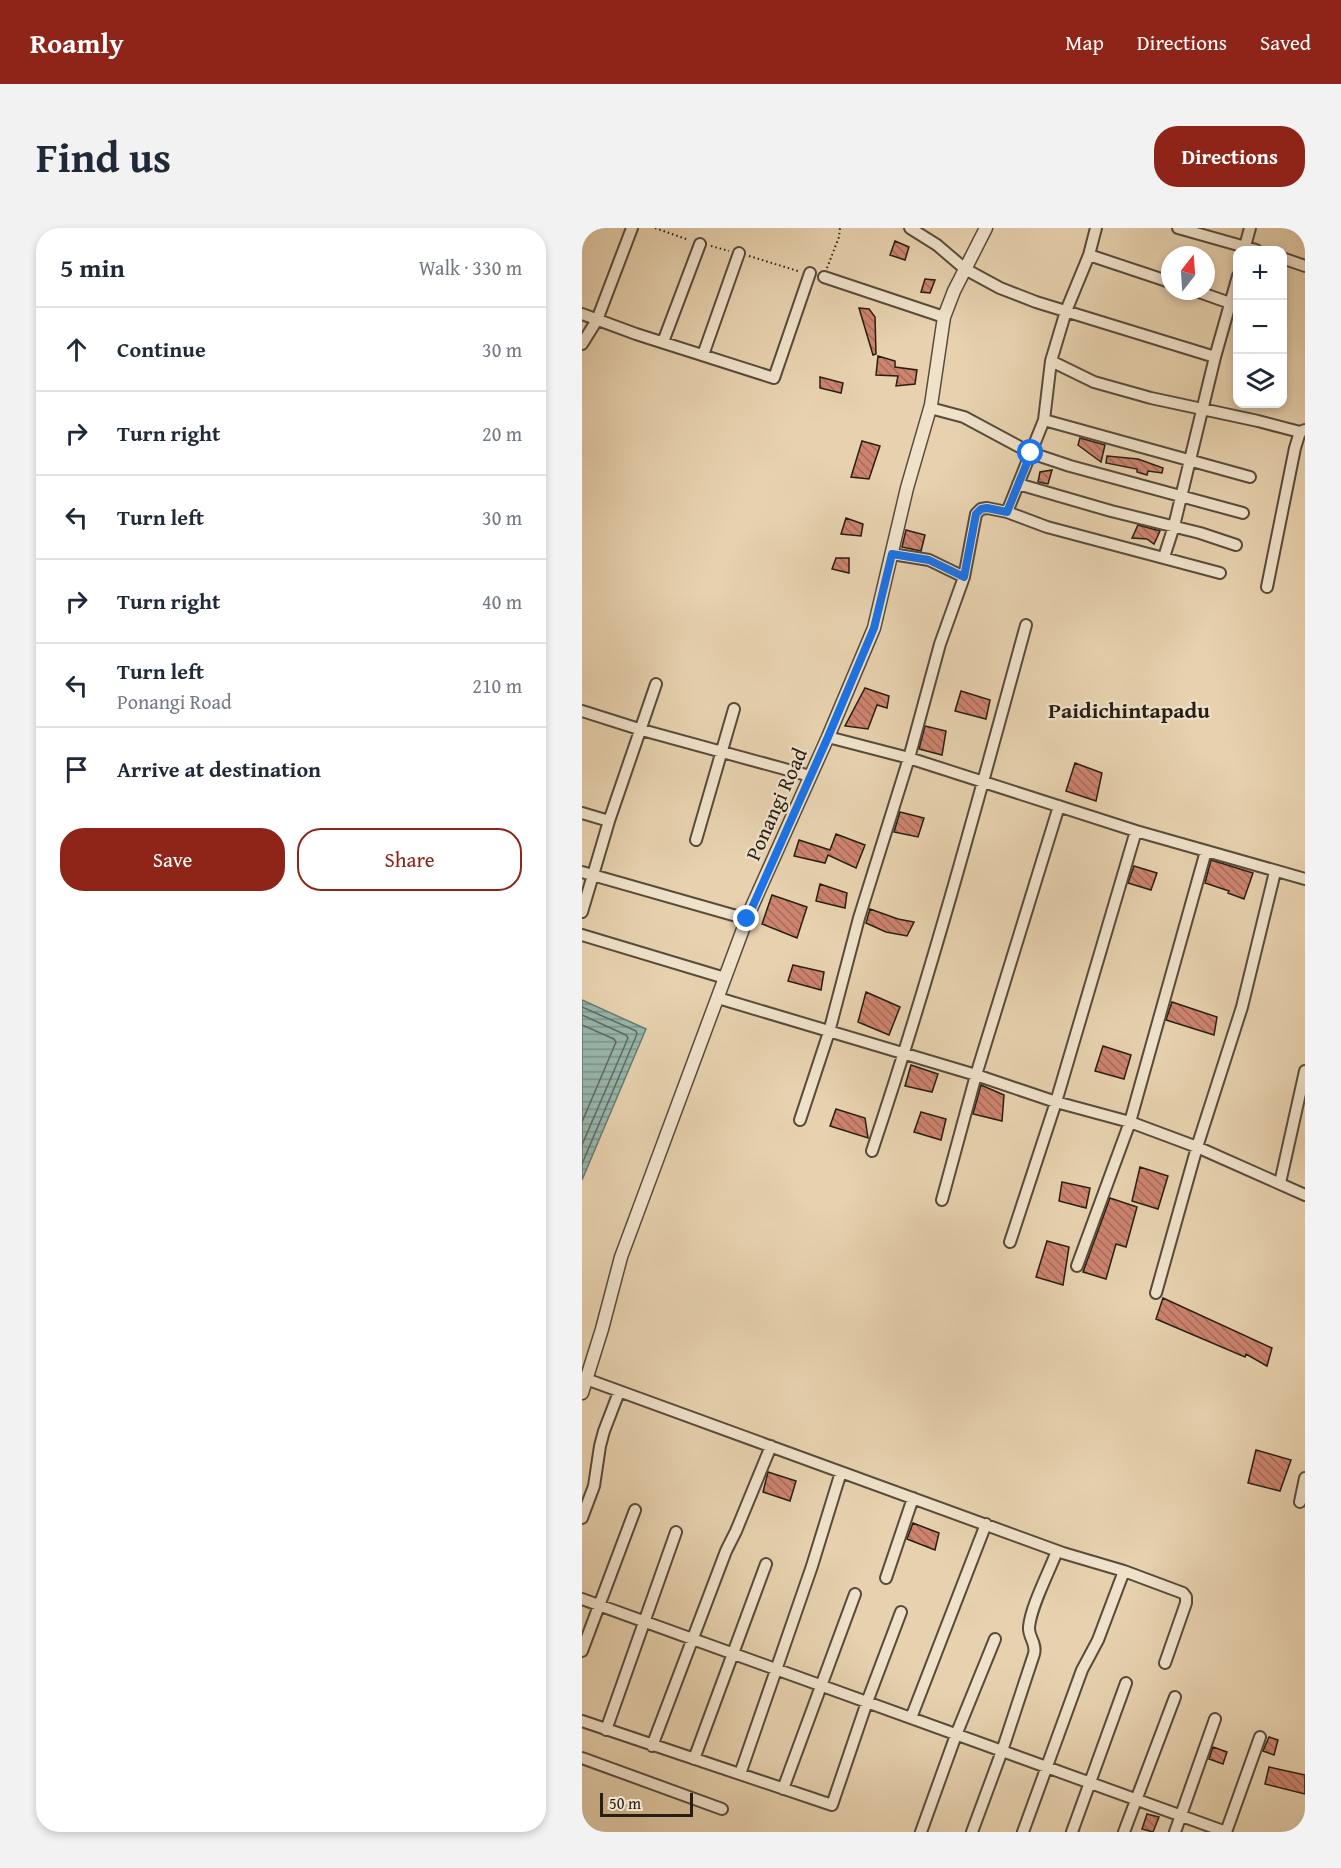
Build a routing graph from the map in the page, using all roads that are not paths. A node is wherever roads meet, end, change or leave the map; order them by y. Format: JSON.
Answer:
{"nodes":[{"id":1,"x":632,"y":228,"type":"edge"},
{"id":2,"x":910,"y":228,"type":"edge"},
{"id":3,"x":986,"y":228,"type":"edge"},
{"id":4,"x":1096,"y":228,"type":"edge"},
{"id":5,"x":1178,"y":228,"type":"edge"},
{"id":6,"x":1250,"y":228,"type":"edge"},
{"id":7,"x":700,"y":244,"type":"road end"},
{"id":8,"x":1238,"y":246,"type":"edge"},
{"id":9,"x":1248,"y":246,"type":"edge"},
{"id":10,"x":739,"y":253,"type":"road end"},
{"id":11,"x":1089,"y":255,"type":"junction"},
{"id":12,"x":1287,"y":260,"type":"edge"},
{"id":13,"x":1305,"y":266,"type":"edge"},
{"id":14,"x":965,"y":269,"type":"junction"},
{"id":15,"x":810,"y":273,"type":"road end"},
{"id":16,"x":824,"y":277,"type":"road end"},
{"id":17,"x":1161,"y":279,"type":"edge"},
{"id":18,"x":1233,"y":293,"type":"edge"},
{"id":19,"x":1215,"y":298,"type":"edge"},
{"id":20,"x":1230,"y":303,"type":"junction"},
{"id":21,"x":1066,"y":312,"type":"junction"},
{"id":22,"x":582,"y":314,"type":"edge"},
{"id":23,"x":944,"y":317,"type":"junction"},
{"id":24,"x":597,"y":320,"type":"junction"},
{"id":25,"x":663,"y":342,"type":"junction"},
{"id":26,"x":582,"y":344,"type":"edge"},
{"id":27,"x":703,"y":355,"type":"junction"},
{"id":28,"x":1215,"y":357,"type":"junction"},
{"id":29,"x":1051,"y":361,"type":"junction"},
{"id":30,"x":930,"y":408,"type":"junction"},
{"id":31,"x":1201,"y":409,"type":"junction"},
{"id":32,"x":1044,"y":420,"type":"junction"},
{"id":33,"x":1303,"y":431,"type":"edge"},
{"id":34,"x":1031,"y":453,"type":"junction"},
{"id":35,"x":1188,"y":461,"type":"junction"},
{"id":36,"x":1250,"y":477,"type":"dead end"},
{"id":37,"x":1018,"y":484,"type":"junction"},
{"id":38,"x":1180,"y":496,"type":"junction"},
{"id":39,"x":1007,"y":512,"type":"junction"},
{"id":40,"x":1243,"y":513,"type":"dead end"},
{"id":41,"x":1174,"y":526,"type":"junction"},
{"id":42,"x":1236,"y":545,"type":"dead end"},
{"id":43,"x":892,"y":554,"type":"junction"},
{"id":44,"x":1164,"y":557,"type":"junction"},
{"id":45,"x":1220,"y":573,"type":"dead end"},
{"id":46,"x":964,"y":577,"type":"junction"},
{"id":47,"x":1267,"y":586,"type":"dead end"},
{"id":48,"x":1026,"y":625,"type":"dead end"},
{"id":49,"x":656,"y":684,"type":"dead end"},
{"id":50,"x":734,"y":709,"type":"dead end"},
{"id":51,"x":582,"y":711,"type":"edge"},
{"id":52,"x":642,"y":730,"type":"junction"},
{"id":53,"x":828,"y":737,"type":"junction"},
{"id":54,"x":722,"y":752,"type":"junction"},
{"id":55,"x":909,"y":758,"type":"junction"},
{"id":56,"x":810,"y":776,"type":"junction"},
{"id":57,"x":983,"y":783,"type":"junction"},
{"id":58,"x":1059,"y":806,"type":"junction"},
{"id":59,"x":582,"y":813,"type":"edge"},
{"id":60,"x":609,"y":821,"type":"junction"},
{"id":61,"x":1136,"y":831,"type":"junction"},
{"id":62,"x":696,"y":840,"type":"dead end"},
{"id":63,"x":1206,"y":851,"type":"junction"},
{"id":64,"x":582,"y":872,"type":"edge"},
{"id":65,"x":1275,"y":872,"type":"junction"},
{"id":66,"x":594,"y":875,"type":"junction"},
{"id":67,"x":1305,"y":879,"type":"edge"},
{"id":68,"x":582,"y":912,"type":"edge"},
{"id":69,"x":747,"y":919,"type":"junction"},
{"id":70,"x":582,"y":935,"type":"edge"},
{"id":71,"x":725,"y":978,"type":"junction"},
{"id":72,"x":718,"y":998,"type":"junction"},
{"id":73,"x":829,"y":1032,"type":"junction"},
{"id":74,"x":904,"y":1054,"type":"junction"},
{"id":75,"x":1305,"y":1071,"type":"edge"},
{"id":76,"x":976,"y":1075,"type":"junction"},
{"id":77,"x":1056,"y":1102,"type":"junction"},
{"id":78,"x":800,"y":1120,"type":"dead end"},
{"id":79,"x":1130,"y":1122,"type":"junction"},
{"id":80,"x":1197,"y":1147,"type":"junction"},
{"id":81,"x":872,"y":1151,"type":"dead end"},
{"id":82,"x":1280,"y":1183,"type":"junction"},
{"id":83,"x":1305,"y":1195,"type":"edge"},
{"id":84,"x":942,"y":1200,"type":"dead end"},
{"id":85,"x":1010,"y":1242,"type":"dead end"},
{"id":86,"x":1077,"y":1266,"type":"dead end"},
{"id":87,"x":1156,"y":1293,"type":"dead end"},
{"id":88,"x":586,"y":1379,"type":"junction"},
{"id":89,"x":619,"y":1392,"type":"junction"},
{"id":90,"x":582,"y":1393,"type":"edge"},
{"id":91,"x":771,"y":1446,"type":"junction"},
{"id":92,"x":841,"y":1472,"type":"junction"},
{"id":93,"x":1305,"y":1478,"type":"edge"},
{"id":94,"x":913,"y":1498,"type":"junction"},
{"id":95,"x":1299,"y":1502,"type":"dead end"},
{"id":96,"x":634,"y":1510,"type":"dead end"},
{"id":97,"x":582,"y":1518,"type":"edge"},
{"id":98,"x":986,"y":1524,"type":"junction"},
{"id":99,"x":676,"y":1532,"type":"dead end"},
{"id":100,"x":1057,"y":1551,"type":"junction"},
{"id":101,"x":766,"y":1564,"type":"dead end"},
{"id":102,"x":1124,"y":1571,"type":"junction"},
{"id":103,"x":886,"y":1578,"type":"dead end"},
{"id":104,"x":855,"y":1594,"type":"dead end"},
{"id":105,"x":582,"y":1599,"type":"edge"},
{"id":106,"x":599,"y":1605,"type":"junction"},
{"id":107,"x":901,"y":1612,"type":"dead end"},
{"id":108,"x":643,"y":1621,"type":"junction"},
{"id":109,"x":994,"y":1639,"type":"dead end"},
{"id":110,"x":693,"y":1640,"type":"junction"},
{"id":111,"x":582,"y":1651,"type":"edge"},
{"id":112,"x":732,"y":1653,"type":"junction"},
{"id":113,"x":1165,"y":1663,"type":"dead end"},
{"id":114,"x":776,"y":1669,"type":"junction"},
{"id":115,"x":1126,"y":1683,"type":"dead end"},
{"id":116,"x":821,"y":1686,"type":"junction"},
{"id":117,"x":1175,"y":1697,"type":"dead end"},
{"id":118,"x":867,"y":1702,"type":"junction"},
{"id":119,"x":911,"y":1718,"type":"junction"},
{"id":120,"x":1215,"y":1719,"type":"dead end"},
{"id":121,"x":582,"y":1721,"type":"edge"},
{"id":122,"x":606,"y":1730,"type":"junction"},
{"id":123,"x":956,"y":1735,"type":"junction"},
{"id":124,"x":1260,"y":1737,"type":"dead end"},
{"id":125,"x":652,"y":1746,"type":"junction"},
{"id":126,"x":1002,"y":1751,"type":"junction"},
{"id":127,"x":582,"y":1758,"type":"edge"},
{"id":128,"x":694,"y":1759,"type":"junction"},
{"id":129,"x":1046,"y":1767,"type":"junction"},
{"id":130,"x":740,"y":1774,"type":"junction"},
{"id":131,"x":1091,"y":1783,"type":"junction"},
{"id":132,"x":783,"y":1789,"type":"junction"},
{"id":133,"x":1136,"y":1800,"type":"junction"},
{"id":134,"x":722,"y":1809,"type":"dead end"},
{"id":135,"x":1182,"y":1816,"type":"junction"},
{"id":136,"x":921,"y":1832,"type":"edge"},
{"id":137,"x":972,"y":1832,"type":"edge"},
{"id":138,"x":1023,"y":1832,"type":"edge"},
{"id":139,"x":1072,"y":1832,"type":"edge"},
{"id":140,"x":1124,"y":1832,"type":"edge"},
{"id":141,"x":1176,"y":1832,"type":"edge"},
{"id":142,"x":1226,"y":1832,"type":"edge"}],
"edges":[{"from":1,"to":24,"type":"street"},
{"from":2,"to":14,"type":"street"},
{"from":3,"to":14,"type":"street","name":"Ponangi Road"},
{"from":4,"to":11,"type":"street"},
{"from":5,"to":8,"type":"street"},
{"from":6,"to":9,"type":"street"},
{"from":7,"to":25,"type":"street"},
{"from":10,"to":27,"type":"street"},
{"from":11,"to":17,"type":"street"},
{"from":11,"to":21,"type":"street"},
{"from":12,"to":13,"type":"street"},
{"from":14,"to":21,"type":"street"},
{"from":14,"to":23,"type":"street","name":"Ponangi Road"},
{"from":15,"to":27,"type":"street"},
{"from":16,"to":23,"type":"street"},
{"from":18,"to":20,"type":"street"},
{"from":19,"to":20,"type":"street"},
{"from":20,"to":28,"type":"street"},
{"from":21,"to":28,"type":"street"},
{"from":21,"to":29,"type":"street"},
{"from":22,"to":24,"type":"street"},
{"from":23,"to":30,"type":"street","name":"Ponangi Road"},
{"from":24,"to":25,"type":"street"},
{"from":24,"to":26,"type":"street"},
{"from":25,"to":27,"type":"street"},
{"from":28,"to":31,"type":"street"},
{"from":29,"to":31,"type":"street"},
{"from":29,"to":32,"type":"street"},
{"from":30,"to":34,"type":"street"},
{"from":30,"to":43,"type":"street","name":"Ponangi Road"},
{"from":31,"to":33,"type":"street"},
{"from":31,"to":35,"type":"street"},
{"from":32,"to":34,"type":"street"},
{"from":32,"to":35,"type":"street"},
{"from":33,"to":47,"type":"street"},
{"from":34,"to":37,"type":"street"},
{"from":34,"to":38,"type":"street"},
{"from":35,"to":36,"type":"street"},
{"from":35,"to":38,"type":"street"},
{"from":37,"to":39,"type":"street"},
{"from":37,"to":41,"type":"street"},
{"from":38,"to":40,"type":"street"},
{"from":38,"to":41,"type":"street"},
{"from":39,"to":44,"type":"street"},
{"from":39,"to":46,"type":"street"},
{"from":41,"to":42,"type":"street"},
{"from":41,"to":44,"type":"street"},
{"from":43,"to":46,"type":"street"},
{"from":43,"to":53,"type":"street","name":"Ponangi Road"},
{"from":44,"to":45,"type":"street"},
{"from":46,"to":55,"type":"street"},
{"from":48,"to":57,"type":"street"},
{"from":49,"to":52,"type":"street"},
{"from":50,"to":54,"type":"street"},
{"from":51,"to":52,"type":"street"},
{"from":52,"to":54,"type":"street"},
{"from":52,"to":60,"type":"street"},
{"from":53,"to":55,"type":"street"},
{"from":53,"to":56,"type":"street","name":"Ponangi Road"},
{"from":54,"to":56,"type":"street"},
{"from":54,"to":62,"type":"street"},
{"from":55,"to":57,"type":"street"},
{"from":55,"to":73,"type":"street"},
{"from":56,"to":69,"type":"street","name":"Ponangi Road"},
{"from":57,"to":58,"type":"street"},
{"from":57,"to":74,"type":"street"},
{"from":58,"to":61,"type":"street"},
{"from":58,"to":76,"type":"street"},
{"from":59,"to":60,"type":"street"},
{"from":60,"to":66,"type":"street"},
{"from":61,"to":63,"type":"street"},
{"from":61,"to":77,"type":"street"},
{"from":63,"to":65,"type":"street"},
{"from":63,"to":79,"type":"street"},
{"from":64,"to":66,"type":"street"},
{"from":65,"to":67,"type":"street"},
{"from":65,"to":80,"type":"street"},
{"from":66,"to":68,"type":"street"},
{"from":66,"to":69,"type":"street"},
{"from":69,"to":71,"type":"street","name":"Ponangi Road"},
{"from":70,"to":71,"type":"street"},
{"from":71,"to":72,"type":"street","name":"Ponangi Road"},
{"from":72,"to":73,"type":"street"},
{"from":72,"to":88,"type":"street","name":"Ponangi Road"},
{"from":73,"to":74,"type":"street"},
{"from":73,"to":78,"type":"street"},
{"from":74,"to":76,"type":"street"},
{"from":74,"to":81,"type":"street"},
{"from":75,"to":82,"type":"street"},
{"from":76,"to":77,"type":"street"},
{"from":76,"to":84,"type":"street"},
{"from":77,"to":79,"type":"street"},
{"from":77,"to":85,"type":"street"},
{"from":79,"to":80,"type":"street"},
{"from":79,"to":86,"type":"street"},
{"from":80,"to":82,"type":"street"},
{"from":80,"to":87,"type":"street"},
{"from":82,"to":83,"type":"street"},
{"from":88,"to":89,"type":"street"},
{"from":88,"to":90,"type":"street","name":"Ponangi Road"},
{"from":89,"to":91,"type":"street"},
{"from":89,"to":97,"type":"street"},
{"from":91,"to":92,"type":"street"},
{"from":91,"to":110,"type":"street"},
{"from":92,"to":94,"type":"street"},
{"from":92,"to":114,"type":"street"},
{"from":93,"to":95,"type":"street"},
{"from":94,"to":98,"type":"street"},
{"from":94,"to":103,"type":"street"},
{"from":96,"to":106,"type":"street"},
{"from":98,"to":100,"type":"street"},
{"from":98,"to":119,"type":"street"},
{"from":99,"to":108,"type":"street"},
{"from":100,"to":102,"type":"street"},
{"from":100,"to":126,"type":"street"},
{"from":101,"to":112,"type":"street"},
{"from":102,"to":113,"type":"street"},
{"from":102,"to":129,"type":"street"},
{"from":104,"to":116,"type":"street"},
{"from":105,"to":106,"type":"street"},
{"from":106,"to":108,"type":"street"},
{"from":106,"to":111,"type":"street"},
{"from":107,"to":118,"type":"street"},
{"from":108,"to":110,"type":"street"},
{"from":108,"to":122,"type":"street"},
{"from":109,"to":123,"type":"street"},
{"from":110,"to":112,"type":"street"},
{"from":110,"to":125,"type":"street"},
{"from":112,"to":114,"type":"street"},
{"from":112,"to":128,"type":"street"},
{"from":114,"to":116,"type":"street"},
{"from":114,"to":130,"type":"street"},
{"from":115,"to":131,"type":"street"},
{"from":116,"to":118,"type":"street"},
{"from":116,"to":132,"type":"street"},
{"from":117,"to":133,"type":"street"},
{"from":118,"to":119,"type":"street"},
{"from":118,"to":132,"type":"street"},
{"from":119,"to":123,"type":"street"},
{"from":120,"to":135,"type":"street"},
{"from":121,"to":122,"type":"street"},
{"from":122,"to":125,"type":"street"},
{"from":123,"to":126,"type":"street"},
{"from":123,"to":136,"type":"street"},
{"from":124,"to":142,"type":"street"},
{"from":125,"to":128,"type":"street"},
{"from":126,"to":129,"type":"street"},
{"from":126,"to":137,"type":"street"},
{"from":127,"to":134,"type":"street"},
{"from":128,"to":130,"type":"street"},
{"from":129,"to":131,"type":"street"},
{"from":129,"to":138,"type":"street"},
{"from":130,"to":132,"type":"street"},
{"from":131,"to":133,"type":"street"},
{"from":131,"to":139,"type":"street"},
{"from":133,"to":135,"type":"street"},
{"from":133,"to":140,"type":"street"},
{"from":135,"to":141,"type":"street"},
{"from":135,"to":142,"type":"street"}]}
